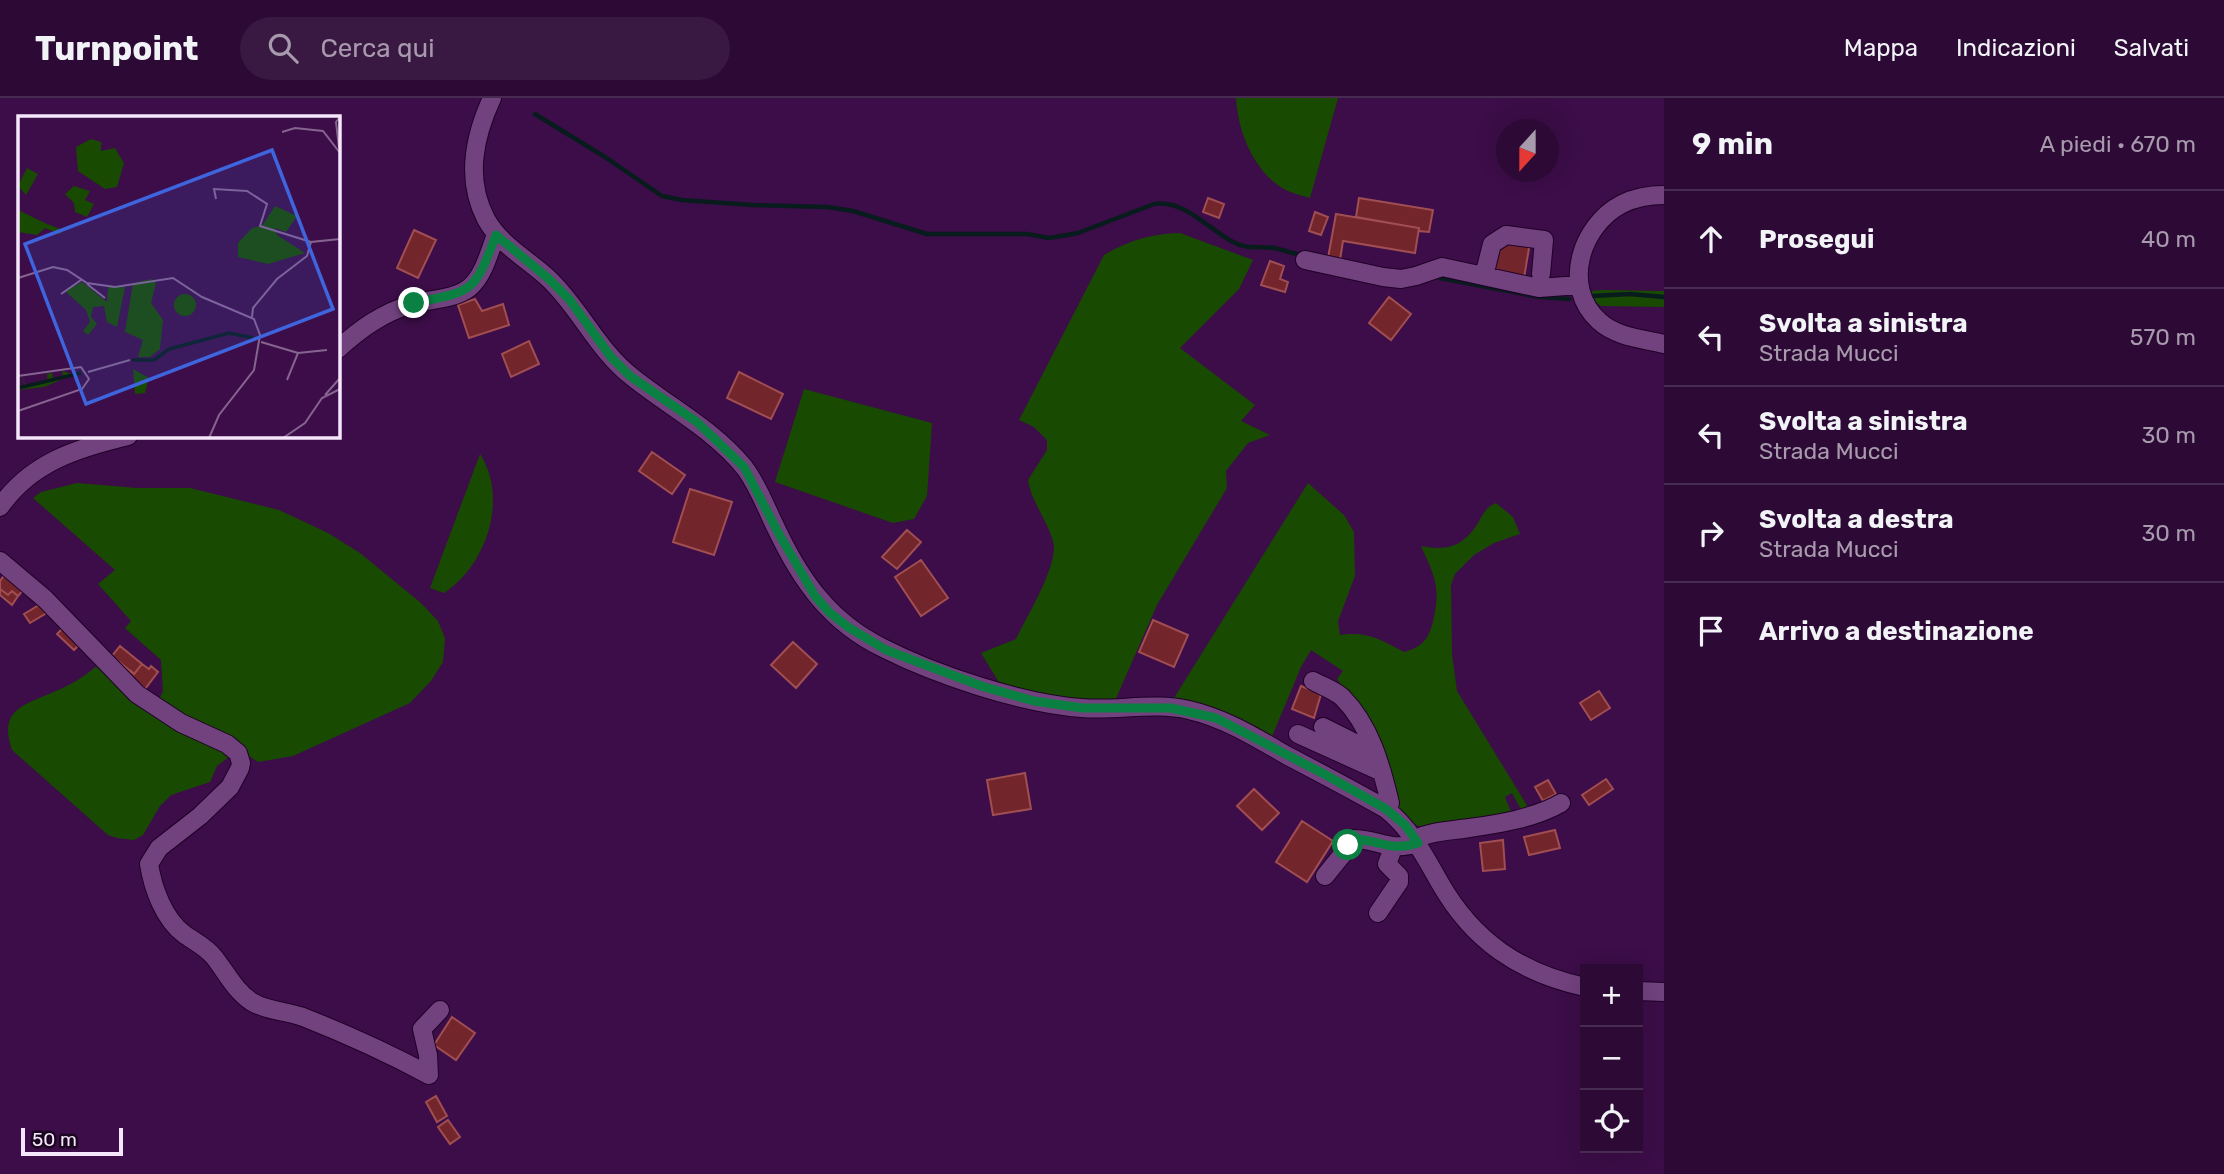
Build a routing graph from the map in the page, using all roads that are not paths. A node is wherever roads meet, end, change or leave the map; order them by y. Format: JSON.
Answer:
{"nodes":[{"id":1,"x":492,"y":98,"type":"edge"},
{"id":2,"x":1664,"y":195,"type":"edge"},
{"id":3,"x":496,"y":235,"type":"junction"},
{"id":4,"x":1305,"y":260,"type":"dead end"},
{"id":5,"x":1541,"y":274,"type":"dead end"},
{"id":6,"x":1484,"y":276,"type":"junction"},
{"id":7,"x":1579,"y":285,"type":"junction"},
{"id":8,"x":1664,"y":344,"type":"edge"},
{"id":9,"x":340,"y":347,"type":"edge"},
{"id":10,"x":120,"y":438,"type":"edge"},
{"id":11,"x":0,"y":507,"type":"edge"},
{"id":12,"x":0,"y":561,"type":"edge"},
{"id":13,"x":1312,"y":681,"type":"dead end"},
{"id":14,"x":1323,"y":727,"type":"dead end"},
{"id":15,"x":1298,"y":733,"type":"dead end"},
{"id":16,"x":1375,"y":753,"type":"junction"},
{"id":17,"x":1382,"y":772,"type":"junction"},
{"id":18,"x":1561,"y":803,"type":"dead end"},
{"id":19,"x":1386,"y":809,"type":"junction"},
{"id":20,"x":1416,"y":841,"type":"junction"},
{"id":21,"x":1392,"y":848,"type":"junction"},
{"id":22,"x":1325,"y":876,"type":"dead end"},
{"id":23,"x":1378,"y":913,"type":"dead end"},
{"id":24,"x":1580,"y":986,"type":"edge"},
{"id":25,"x":1643,"y":991,"type":"edge"},
{"id":26,"x":1664,"y":992,"type":"edge"},
{"id":27,"x":440,"y":1010,"type":"dead end"}],
"edges":[{"from":1,"to":3,"type":"street"},
{"from":2,"to":7,"type":"street"},
{"from":3,"to":9,"type":"street"},
{"from":3,"to":19,"type":"street"},
{"from":4,"to":6,"type":"street"},
{"from":5,"to":6,"type":"street"},
{"from":6,"to":7,"type":"street"},
{"from":7,"to":8,"type":"street"},
{"from":10,"to":11,"type":"street"},
{"from":12,"to":27,"type":"street"},
{"from":13,"to":16,"type":"street"},
{"from":14,"to":16,"type":"street"},
{"from":15,"to":17,"type":"street"},
{"from":16,"to":17,"type":"street"},
{"from":17,"to":19,"type":"street"},
{"from":18,"to":20,"type":"street"},
{"from":19,"to":20,"type":"street"},
{"from":20,"to":21,"type":"street"},
{"from":20,"to":24,"type":"street"},
{"from":21,"to":22,"type":"street"},
{"from":21,"to":23,"type":"street"},
{"from":25,"to":26,"type":"street"}]}
